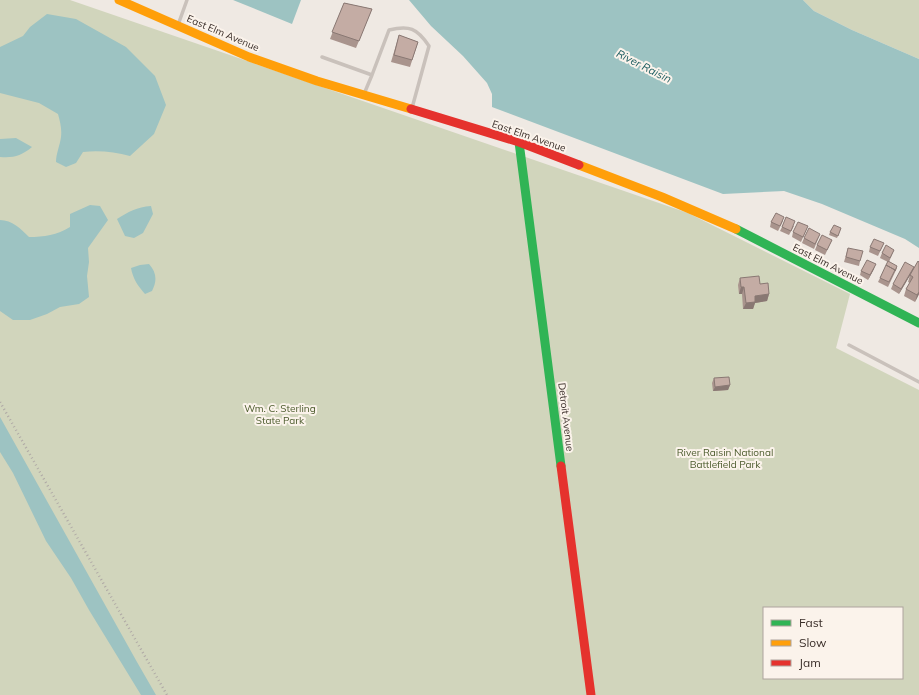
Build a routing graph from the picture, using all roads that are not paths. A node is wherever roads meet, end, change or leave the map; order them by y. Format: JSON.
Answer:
{"nodes":[{"id":1,"x":119,"y":0,"type":"edge"},
{"id":2,"x":186,"y":0,"type":"edge"},
{"id":3,"x":177,"y":26,"type":"junction"},
{"id":4,"x":322,"y":57,"type":"dead end"},
{"id":5,"x":372,"y":75,"type":"junction"},
{"id":6,"x":364,"y":95,"type":"junction"},
{"id":7,"x":412,"y":110,"type":"junction"},
{"id":8,"x":519,"y":142,"type":"junction"},
{"id":9,"x":919,"y":322,"type":"edge"},
{"id":10,"x":849,"y":345,"type":"dead end"},
{"id":11,"x":919,"y":382,"type":"edge"},
{"id":12,"x":591,"y":695,"type":"edge"}],
"edges":[{"from":1,"to":3,"type":"main road","name":"East Elm Avenue"},
{"from":2,"to":3,"type":"lane"},
{"from":3,"to":6,"type":"main road","name":"East Elm Avenue"},
{"from":4,"to":5,"type":"lane"},
{"from":5,"to":6,"type":"lane"},
{"from":5,"to":7,"type":"lane"},
{"from":6,"to":7,"type":"main road","name":"East Elm Avenue"},
{"from":7,"to":8,"type":"main road","name":"East Elm Avenue"},
{"from":8,"to":9,"type":"main road","name":"East Elm Avenue"},
{"from":8,"to":12,"type":"main road","name":"Detroit Avenue"},
{"from":10,"to":11,"type":"lane"}]}
